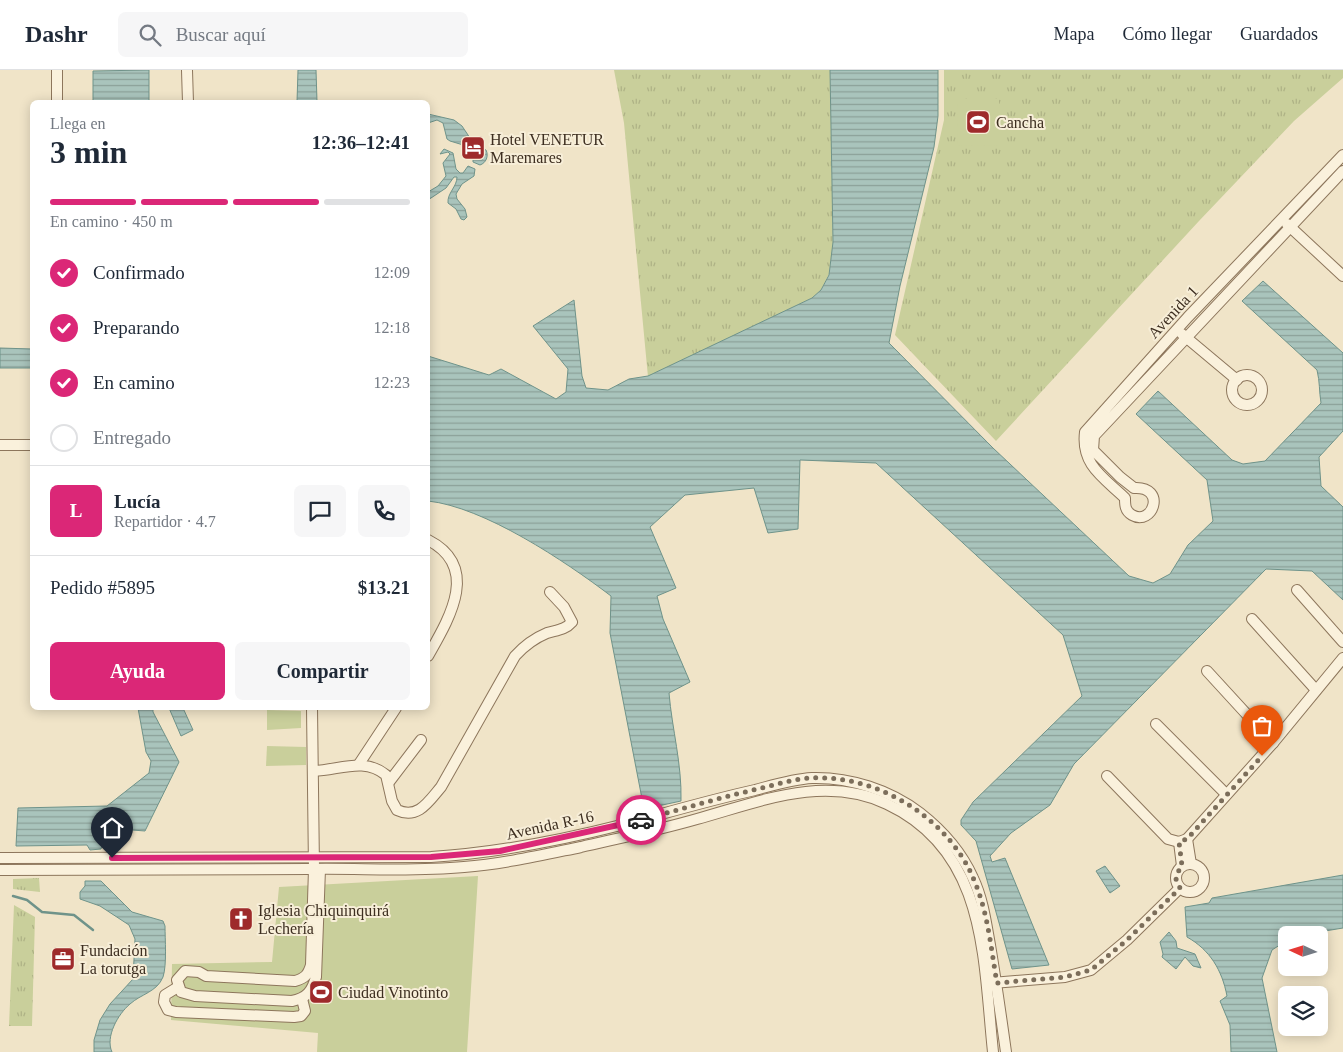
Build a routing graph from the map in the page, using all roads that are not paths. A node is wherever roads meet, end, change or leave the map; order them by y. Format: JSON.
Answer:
{"nodes":[{"id":1,"x":57,"y":70,"type":"edge"},
{"id":2,"x":188,"y":70,"type":"edge"},
{"id":3,"x":57,"y":100,"type":"edge"},
{"id":4,"x":188,"y":100,"type":"edge"},
{"id":5,"x":1343,"y":155,"type":"edge"},
{"id":6,"x":1343,"y":171,"type":"edge"},
{"id":7,"x":1282,"y":219,"type":"junction"},
{"id":8,"x":1290,"y":227,"type":"junction"},
{"id":9,"x":1343,"y":276,"type":"edge"},
{"id":10,"x":1220,"y":283,"type":"junction"},
{"id":11,"x":1229,"y":293,"type":"junction"},
{"id":12,"x":1177,"y":328,"type":"junction"},
{"id":13,"x":1187,"y":338,"type":"junction"},
{"id":14,"x":1131,"y":379,"type":"junction"},
{"id":15,"x":1237,"y":380,"type":"dead end"},
{"id":16,"x":1139,"y":388,"type":"junction"},
{"id":17,"x":0,"y":445,"type":"edge"},
{"id":18,"x":30,"y":445,"type":"edge"},
{"id":19,"x":1134,"y":488,"type":"junction"},
{"id":20,"x":1125,"y":498,"type":"junction"},
{"id":21,"x":430,"y":541,"type":"edge"},
{"id":22,"x":1297,"y":590,"type":"dead end"},
{"id":23,"x":550,"y":592,"type":"dead end"},
{"id":24,"x":1252,"y":619,"type":"dead end"},
{"id":25,"x":1343,"y":642,"type":"edge"},
{"id":26,"x":430,"y":653,"type":"edge"},
{"id":27,"x":1343,"y":658,"type":"edge"},
{"id":28,"x":1207,"y":671,"type":"dead end"},
{"id":29,"x":1316,"y":690,"type":"junction"},
{"id":30,"x":312,"y":710,"type":"edge"},
{"id":31,"x":395,"y":710,"type":"edge"},
{"id":32,"x":1156,"y":724,"type":"dead end"},
{"id":33,"x":421,"y":740,"type":"dead end"},
{"id":34,"x":1274,"y":743,"type":"junction"},
{"id":35,"x":359,"y":764,"type":"junction"},
{"id":36,"x":314,"y":771,"type":"junction"},
{"id":37,"x":1107,"y":776,"type":"dead end"},
{"id":38,"x":803,"y":779,"type":"junction"},
{"id":39,"x":389,"y":782,"type":"junction"},
{"id":40,"x":805,"y":790,"type":"junction"},
{"id":41,"x":1226,"y":794,"type":"junction"},
{"id":42,"x":1183,"y":840,"type":"junction"},
{"id":43,"x":0,"y":858,"type":"edge"},
{"id":44,"x":260,"y":858,"type":"junction"},
{"id":45,"x":316,"y":865,"type":"junction"},
{"id":46,"x":1187,"y":866,"type":"junction"},
{"id":47,"x":261,"y":869,"type":"junction"},
{"id":48,"x":0,"y":870,"type":"edge"},
{"id":49,"x":1180,"y":888,"type":"junction"},
{"id":50,"x":991,"y":984,"type":"junction"},
{"id":51,"x":178,"y":987,"type":"junction"},
{"id":52,"x":302,"y":999,"type":"junction"},
{"id":53,"x":993,"y":1052,"type":"edge"},
{"id":54,"x":1006,"y":1052,"type":"edge"}],
"edges":[{"from":1,"to":3,"type":"street"},
{"from":2,"to":4,"type":"street"},
{"from":5,"to":7,"type":"street","name":"Avenida 1"},
{"from":6,"to":8,"type":"street","name":"Avenida 1"},
{"from":7,"to":8,"type":"street"},
{"from":7,"to":10,"type":"street","name":"Avenida 1"},
{"from":8,"to":9,"type":"street"},
{"from":8,"to":11,"type":"street","name":"Avenida 1"},
{"from":10,"to":11,"type":"street"},
{"from":10,"to":12,"type":"street","name":"Avenida 1"},
{"from":11,"to":13,"type":"street","name":"Avenida 1"},
{"from":12,"to":13,"type":"street"},
{"from":12,"to":14,"type":"street","name":"Avenida 1"},
{"from":13,"to":15,"type":"street"},
{"from":13,"to":16,"type":"street","name":"Avenida 1"},
{"from":14,"to":16,"type":"street"},
{"from":14,"to":20,"type":"street","name":"Avenida 1"},
{"from":16,"to":19,"type":"street","name":"Avenida 1"},
{"from":17,"to":18,"type":"street"},
{"from":19,"to":20,"type":"street"},
{"from":19,"to":20,"type":"street","name":"Avenida 1"},
{"from":21,"to":26,"type":"street"},
{"from":22,"to":25,"type":"street"},
{"from":23,"to":39,"type":"street"},
{"from":24,"to":29,"type":"street"},
{"from":27,"to":29,"type":"street"},
{"from":28,"to":34,"type":"street"},
{"from":29,"to":34,"type":"street"},
{"from":30,"to":36,"type":"street"},
{"from":31,"to":35,"type":"street"},
{"from":32,"to":41,"type":"street"},
{"from":33,"to":39,"type":"street"},
{"from":34,"to":41,"type":"street"},
{"from":35,"to":36,"type":"street"},
{"from":35,"to":39,"type":"street"},
{"from":36,"to":45,"type":"street"},
{"from":37,"to":42,"type":"street"},
{"from":38,"to":40,"type":"street"},
{"from":38,"to":45,"type":"street","name":"Avenida R-16"},
{"from":38,"to":50,"type":"street","name":"Avenida R-16"},
{"from":40,"to":45,"type":"street","name":"Avenida R-16"},
{"from":40,"to":50,"type":"street","name":"Avenida R-16"},
{"from":41,"to":42,"type":"street"},
{"from":42,"to":46,"type":"street"},
{"from":43,"to":44,"type":"street","name":"Avenida R-16"},
{"from":44,"to":45,"type":"street","name":"Avenida R-16"},
{"from":44,"to":47,"type":"street"},
{"from":45,"to":47,"type":"street","name":"Avenida R-16"},
{"from":45,"to":51,"type":"street"},
{"from":45,"to":52,"type":"street"},
{"from":46,"to":49,"type":"street"},
{"from":46,"to":49,"type":"street"},
{"from":47,"to":48,"type":"street","name":"Avenida R-16"},
{"from":49,"to":50,"type":"street"},
{"from":50,"to":53,"type":"street","name":"Avenida R-16"},
{"from":50,"to":54,"type":"street","name":"Avenida R-16"},
{"from":51,"to":52,"type":"street"},
{"from":51,"to":52,"type":"street"}]}
